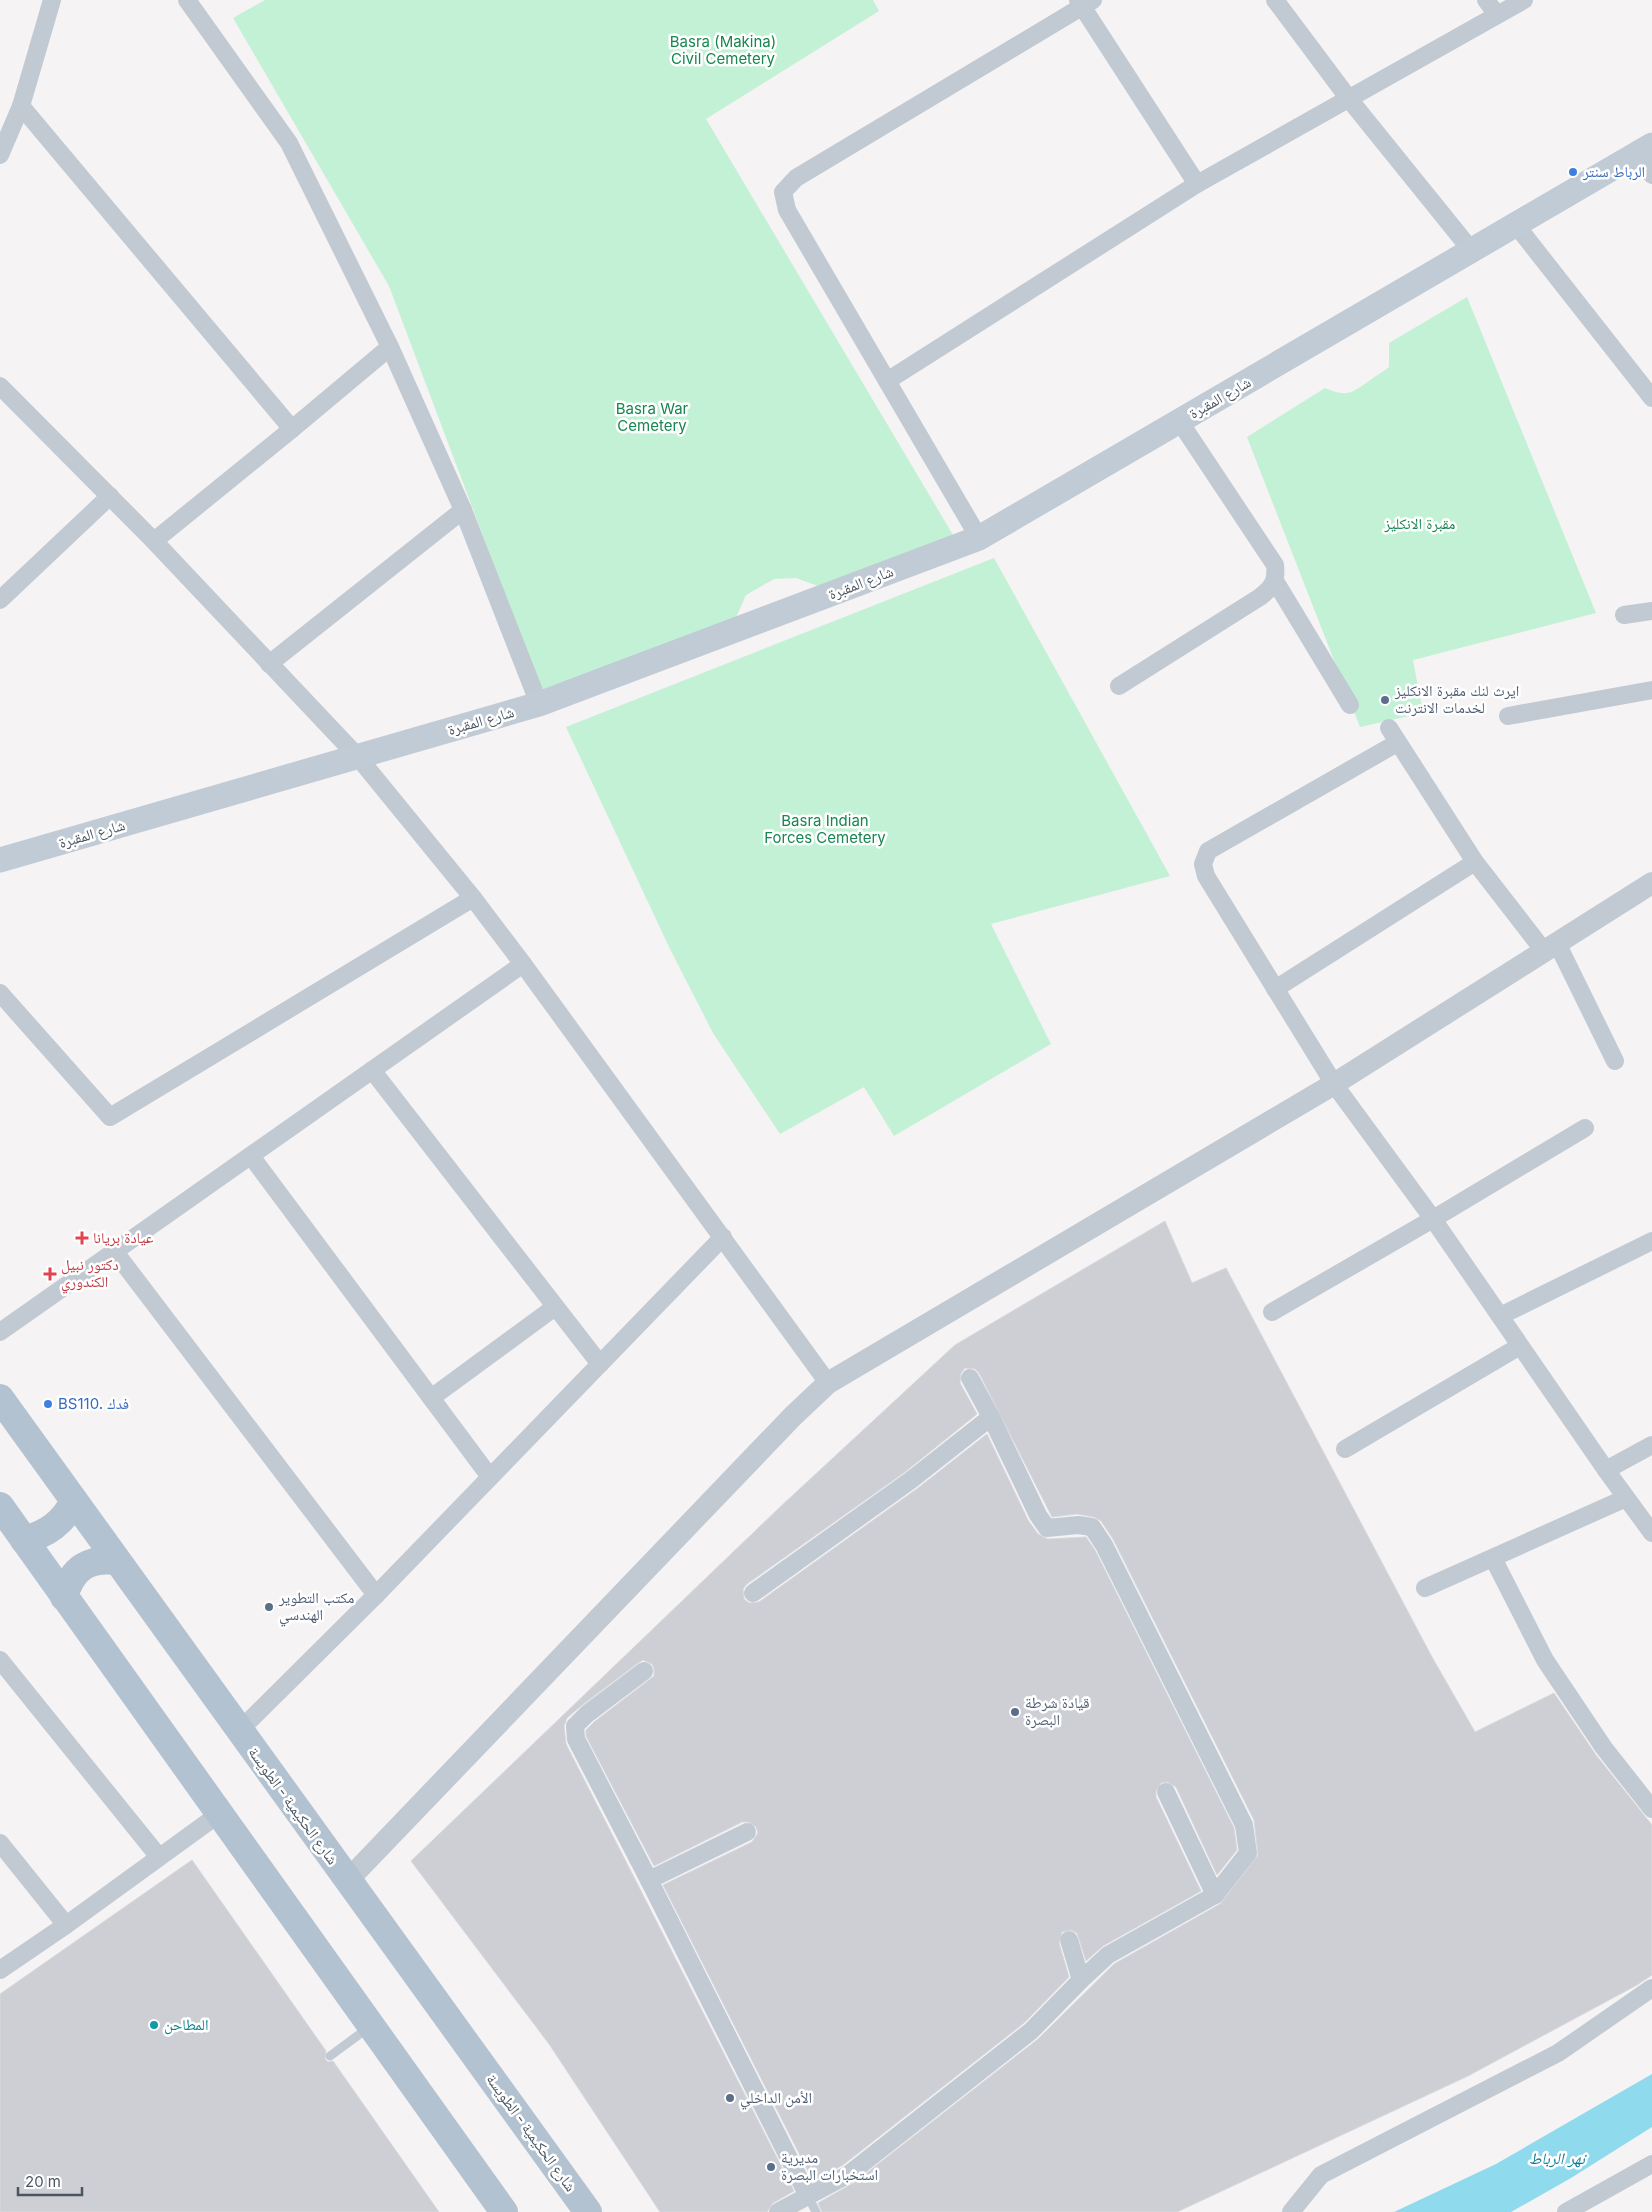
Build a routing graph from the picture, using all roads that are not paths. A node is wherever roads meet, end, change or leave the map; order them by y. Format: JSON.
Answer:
{"nodes":[{"id":1,"x":52,"y":0,"type":"edge"},
{"id":2,"x":186,"y":0,"type":"edge"},
{"id":3,"x":1275,"y":0,"type":"edge"},
{"id":4,"x":1486,"y":0,"type":"edge"},
{"id":5,"x":1524,"y":0,"type":"edge"},
{"id":6,"x":1085,"y":2,"type":"edge"},
{"id":7,"x":1497,"y":16,"type":"junction"},
{"id":8,"x":1349,"y":99,"type":"junction"},
{"id":9,"x":21,"y":106,"type":"junction"},
{"id":10,"x":1645,"y":149,"type":"edge"},
{"id":11,"x":0,"y":155,"type":"edge"},
{"id":12,"x":1652,"y":175,"type":"edge"},
{"id":13,"x":1197,"y":184,"type":"junction"},
{"id":14,"x":1516,"y":224,"type":"junction"},
{"id":15,"x":1471,"y":250,"type":"junction"},
{"id":16,"x":390,"y":347,"type":"junction"},
{"id":17,"x":887,"y":381,"type":"junction"},
{"id":18,"x":0,"y":386,"type":"edge"},
{"id":19,"x":1652,"y":398,"type":"edge"},
{"id":20,"x":1180,"y":422,"type":"junction"},
{"id":21,"x":292,"y":429,"type":"junction"},
{"id":22,"x":110,"y":496,"type":"junction"},
{"id":23,"x":463,"y":510,"type":"junction"},
{"id":24,"x":979,"y":538,"type":"junction"},
{"id":25,"x":154,"y":541,"type":"junction"},
{"id":26,"x":1275,"y":581,"type":"junction"},
{"id":27,"x":0,"y":600,"type":"edge"},
{"id":28,"x":1652,"y":611,"type":"edge"},
{"id":29,"x":1624,"y":615,"type":"dead end"},
{"id":30,"x":269,"y":664,"type":"junction"},
{"id":31,"x":1119,"y":686,"type":"dead end"},
{"id":32,"x":1652,"y":690,"type":"edge"},
{"id":33,"x":539,"y":704,"type":"junction"},
{"id":34,"x":1350,"y":706,"type":"dead end"},
{"id":35,"x":1508,"y":716,"type":"dead end"},
{"id":36,"x":358,"y":757,"type":"junction"},
{"id":37,"x":0,"y":860,"type":"edge"},
{"id":38,"x":1475,"y":862,"type":"junction"},
{"id":39,"x":1652,"y":883,"type":"edge"},
{"id":40,"x":473,"y":898,"type":"junction"},
{"id":41,"x":1550,"y":947,"type":"junction"},
{"id":42,"x":523,"y":964,"type":"junction"},
{"id":43,"x":1276,"y":989,"type":"junction"},
{"id":44,"x":0,"y":993,"type":"edge"},
{"id":45,"x":1615,"y":1061,"type":"dead end"},
{"id":46,"x":372,"y":1070,"type":"junction"},
{"id":47,"x":1334,"y":1084,"type":"junction"},
{"id":48,"x":1586,"y":1128,"type":"dead end"},
{"id":49,"x":251,"y":1156,"type":"junction"},
{"id":50,"x":1433,"y":1219,"type":"junction"},
{"id":51,"x":723,"y":1237,"type":"junction"},
{"id":52,"x":1652,"y":1241,"type":"edge"},
{"id":53,"x":115,"y":1252,"type":"junction"},
{"id":54,"x":555,"y":1307,"type":"junction"},
{"id":55,"x":1272,"y":1312,"type":"dead end"},
{"id":56,"x":1500,"y":1316,"type":"junction"},
{"id":57,"x":0,"y":1332,"type":"edge"},
{"id":58,"x":1520,"y":1346,"type":"junction"},
{"id":59,"x":600,"y":1364,"type":"junction"},
{"id":60,"x":970,"y":1378,"type":"dead end"},
{"id":61,"x":828,"y":1383,"type":"junction"},
{"id":62,"x":0,"y":1398,"type":"edge"},
{"id":63,"x":431,"y":1398,"type":"junction"},
{"id":64,"x":991,"y":1416,"type":"junction"},
{"id":65,"x":1652,"y":1446,"type":"edge"},
{"id":66,"x":1345,"y":1449,"type":"dead end"},
{"id":67,"x":1606,"y":1470,"type":"junction"},
{"id":68,"x":490,"y":1477,"type":"junction"},
{"id":69,"x":1626,"y":1498,"type":"junction"},
{"id":70,"x":74,"y":1501,"type":"junction"},
{"id":71,"x":0,"y":1506,"type":"edge"},
{"id":72,"x":1652,"y":1533,"type":"edge"},
{"id":73,"x":24,"y":1540,"type":"junction"},
{"id":74,"x":1493,"y":1558,"type":"junction"},
{"id":75,"x":118,"y":1562,"type":"junction"},
{"id":76,"x":1425,"y":1588,"type":"dead end"},
{"id":77,"x":753,"y":1593,"type":"dead end"},
{"id":78,"x":376,"y":1595,"type":"junction"},
{"id":79,"x":64,"y":1596,"type":"junction"},
{"id":80,"x":0,"y":1660,"type":"edge"},
{"id":81,"x":644,"y":1671,"type":"dead end"},
{"id":82,"x":239,"y":1730,"type":"junction"},
{"id":83,"x":1166,"y":1792,"type":"dead end"},
{"id":84,"x":1652,"y":1809,"type":"edge"},
{"id":85,"x":219,"y":1814,"type":"junction"},
{"id":86,"x":747,"y":1832,"type":"dead end"},
{"id":87,"x":0,"y":1843,"type":"edge"},
{"id":88,"x":159,"y":1857,"type":"junction"},
{"id":89,"x":649,"y":1880,"type":"junction"},
{"id":90,"x":347,"y":1881,"type":"junction"},
{"id":91,"x":1215,"y":1895,"type":"junction"},
{"id":92,"x":66,"y":1925,"type":"junction"},
{"id":93,"x":1069,"y":1940,"type":"dead end"},
{"id":94,"x":0,"y":1970,"type":"edge"},
{"id":95,"x":1081,"y":1980,"type":"junction"},
{"id":96,"x":1652,"y":1988,"type":"edge"},
{"id":97,"x":370,"y":2026,"type":"junction"},
{"id":98,"x":330,"y":2056,"type":"dead end"},
{"id":99,"x":1652,"y":2164,"type":"edge"},
{"id":100,"x":808,"y":2196,"type":"junction"},
{"id":101,"x":504,"y":2212,"type":"edge"},
{"id":102,"x":588,"y":2212,"type":"edge"},
{"id":103,"x":778,"y":2212,"type":"edge"},
{"id":104,"x":816,"y":2212,"type":"edge"},
{"id":105,"x":1291,"y":2212,"type":"edge"},
{"id":106,"x":1566,"y":2212,"type":"edge"}],
"edges":[{"from":1,"to":9,"type":"street"},
{"from":2,"to":16,"type":"street"},
{"from":3,"to":8,"type":"street"},
{"from":4,"to":7,"type":"street"},
{"from":5,"to":7,"type":"street"},
{"from":6,"to":13,"type":"street"},
{"from":6,"to":17,"type":"street"},
{"from":7,"to":8,"type":"street"},
{"from":8,"to":13,"type":"street"},
{"from":8,"to":15,"type":"street"},
{"from":9,"to":11,"type":"street"},
{"from":9,"to":21,"type":"street"},
{"from":10,"to":12,"type":"street"},
{"from":10,"to":14,"type":"main road","name":"شارع المقبرة"},
{"from":13,"to":17,"type":"street"},
{"from":14,"to":15,"type":"main road","name":"شارع المقبرة"},
{"from":14,"to":19,"type":"street"},
{"from":15,"to":20,"type":"main road","name":"شارع المقبرة"},
{"from":16,"to":21,"type":"street"},
{"from":16,"to":23,"type":"street"},
{"from":17,"to":24,"type":"street"},
{"from":18,"to":22,"type":"street"},
{"from":20,"to":24,"type":"main road","name":"شارع المقبرة"},
{"from":20,"to":26,"type":"street"},
{"from":21,"to":25,"type":"street"},
{"from":22,"to":25,"type":"street"},
{"from":22,"to":27,"type":"street"},
{"from":23,"to":30,"type":"street"},
{"from":23,"to":33,"type":"street"},
{"from":24,"to":33,"type":"main road","name":"شارع المقبرة"},
{"from":25,"to":30,"type":"street"},
{"from":26,"to":31,"type":"street"},
{"from":26,"to":34,"type":"street"},
{"from":28,"to":29,"type":"street"},
{"from":30,"to":36,"type":"street"},
{"from":32,"to":35,"type":"street"},
{"from":33,"to":36,"type":"main road","name":"شارع المقبرة"},
{"from":36,"to":37,"type":"main road","name":"شارع المقبرة"},
{"from":36,"to":40,"type":"street"},
{"from":38,"to":41,"type":"street"},
{"from":38,"to":43,"type":"street"},
{"from":38,"to":43,"type":"street"},
{"from":39,"to":41,"type":"street"},
{"from":40,"to":42,"type":"street"},
{"from":40,"to":44,"type":"street"},
{"from":41,"to":45,"type":"street"},
{"from":41,"to":47,"type":"street"},
{"from":42,"to":46,"type":"street"},
{"from":42,"to":51,"type":"street"},
{"from":43,"to":47,"type":"street"},
{"from":46,"to":49,"type":"street"},
{"from":46,"to":54,"type":"street"},
{"from":47,"to":50,"type":"street"},
{"from":47,"to":61,"type":"street"},
{"from":48,"to":50,"type":"street"},
{"from":49,"to":53,"type":"street"},
{"from":49,"to":63,"type":"street"},
{"from":50,"to":55,"type":"street"},
{"from":50,"to":56,"type":"street"},
{"from":51,"to":59,"type":"street"},
{"from":51,"to":61,"type":"street"},
{"from":52,"to":56,"type":"street"},
{"from":53,"to":57,"type":"street"},
{"from":53,"to":78,"type":"street"},
{"from":54,"to":59,"type":"street"},
{"from":54,"to":63,"type":"street"},
{"from":56,"to":58,"type":"street"},
{"from":58,"to":66,"type":"street"},
{"from":58,"to":67,"type":"street"},
{"from":59,"to":68,"type":"street"},
{"from":60,"to":64,"type":"street"},
{"from":61,"to":90,"type":"street"},
{"from":62,"to":70,"type":"main road","name":"شارع الحكيمية - الطويسة"},
{"from":63,"to":68,"type":"street"},
{"from":64,"to":77,"type":"street"},
{"from":64,"to":91,"type":"street"},
{"from":65,"to":67,"type":"street"},
{"from":67,"to":69,"type":"street"},
{"from":68,"to":78,"type":"street"},
{"from":69,"to":72,"type":"street"},
{"from":69,"to":74,"type":"street"},
{"from":70,"to":73,"type":"main road"},
{"from":70,"to":75,"type":"main road","name":"شارع الحكيمية - الطويسة"},
{"from":71,"to":73,"type":"main road"},
{"from":73,"to":79,"type":"main road"},
{"from":74,"to":76,"type":"street"},
{"from":74,"to":84,"type":"street"},
{"from":75,"to":79,"type":"main road"},
{"from":75,"to":82,"type":"main road","name":"شارع الحكيمية - الطويسة"},
{"from":78,"to":82,"type":"street"},
{"from":79,"to":85,"type":"main road"},
{"from":80,"to":88,"type":"street"},
{"from":81,"to":89,"type":"street"},
{"from":82,"to":90,"type":"main road","name":"شارع الحكيمية - الطويسة"},
{"from":83,"to":91,"type":"street"},
{"from":85,"to":88,"type":"street"},
{"from":85,"to":97,"type":"main road"},
{"from":86,"to":89,"type":"street"},
{"from":87,"to":92,"type":"street"},
{"from":88,"to":92,"type":"street"},
{"from":89,"to":100,"type":"street"},
{"from":90,"to":102,"type":"main road","name":"شارع الحكيمية - الطويسة"},
{"from":91,"to":95,"type":"street"},
{"from":92,"to":94,"type":"street"},
{"from":93,"to":95,"type":"street"},
{"from":95,"to":100,"type":"street"},
{"from":96,"to":105,"type":"street"},
{"from":97,"to":98,"type":"lane"},
{"from":97,"to":101,"type":"main road"},
{"from":99,"to":106,"type":"street"},
{"from":100,"to":103,"type":"street"},
{"from":100,"to":104,"type":"lane"}]}
